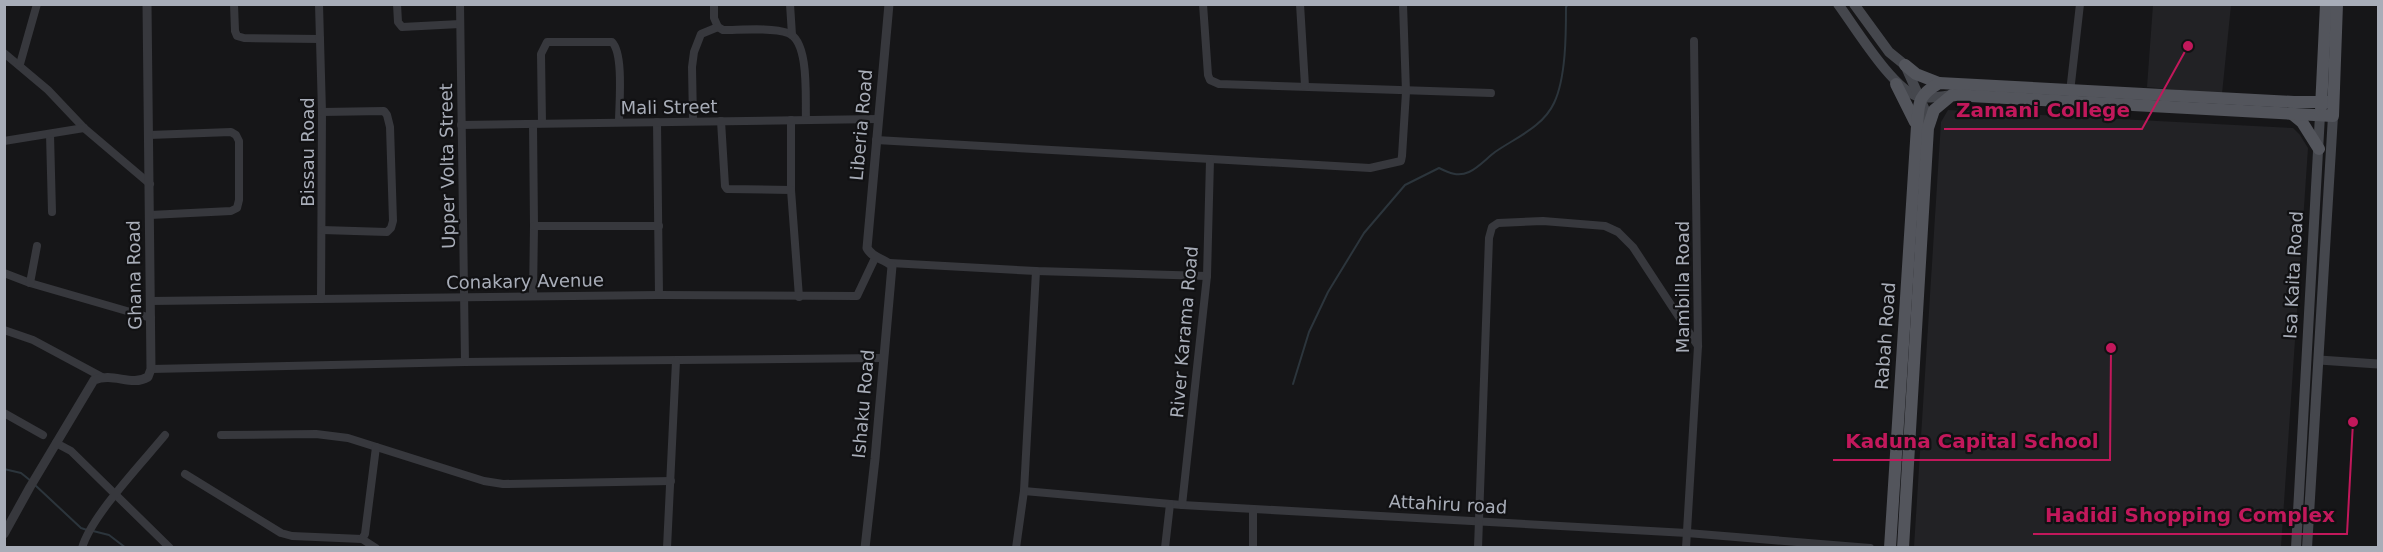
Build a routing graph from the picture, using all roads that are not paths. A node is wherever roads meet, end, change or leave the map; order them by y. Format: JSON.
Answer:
{"nodes":[{"id":1,"x":37,"y":4,"type":"edge"},
{"id":2,"x":147,"y":4,"type":"edge"},
{"id":3,"x":234,"y":4,"type":"edge"},
{"id":4,"x":319,"y":4,"type":"edge"},
{"id":5,"x":397,"y":4,"type":"edge"},
{"id":6,"x":460,"y":4,"type":"edge"},
{"id":7,"x":714,"y":4,"type":"edge"},
{"id":8,"x":790,"y":4,"type":"edge"},
{"id":9,"x":889,"y":4,"type":"edge"},
{"id":10,"x":1203,"y":4,"type":"edge"},
{"id":11,"x":1300,"y":4,"type":"edge"},
{"id":12,"x":1403,"y":4,"type":"edge"},
{"id":13,"x":1839,"y":4,"type":"edge"},
{"id":14,"x":1854,"y":4,"type":"edge"},
{"id":15,"x":2080,"y":4,"type":"edge"},
{"id":16,"x":2326,"y":4,"type":"edge"},
{"id":17,"x":2337,"y":4,"type":"edge"},
{"id":18,"x":460,"y":24,"type":"junction"},
{"id":19,"x":718,"y":27,"type":"junction"},
{"id":20,"x":792,"y":35,"type":"junction"},
{"id":21,"x":320,"y":39,"type":"junction"},
{"id":22,"x":1694,"y":41,"type":"dead end"},
{"id":23,"x":4,"y":53,"type":"edge"},
{"id":24,"x":20,"y":64,"type":"junction"},
{"id":25,"x":1905,"y":65,"type":"junction"},
{"id":26,"x":2323,"y":82,"type":"junction"},
{"id":27,"x":1938,"y":83,"type":"junction"},
{"id":28,"x":1896,"y":84,"type":"junction"},
{"id":29,"x":1305,"y":86,"type":"junction"},
{"id":30,"x":1406,"y":92,"type":"junction"},
{"id":31,"x":1491,"y":93,"type":"dead end"},
{"id":32,"x":2070,"y":95,"type":"junction"},
{"id":33,"x":1952,"y":96,"type":"junction"},
{"id":34,"x":1920,"y":97,"type":"junction"},
{"id":35,"x":2292,"y":108,"type":"junction"},
{"id":36,"x":2327,"y":109,"type":"junction"},
{"id":37,"x":322,"y":112,"type":"junction"},
{"id":38,"x":878,"y":119,"type":"junction"},
{"id":39,"x":693,"y":120,"type":"junction"},
{"id":40,"x":791,"y":120,"type":"junction"},
{"id":41,"x":806,"y":120,"type":"junction"},
{"id":42,"x":721,"y":121,"type":"junction"},
{"id":43,"x":657,"y":122,"type":"junction"},
{"id":44,"x":542,"y":123,"type":"junction"},
{"id":45,"x":619,"y":123,"type":"junction"},
{"id":46,"x":533,"y":124,"type":"junction"},
{"id":47,"x":461,"y":125,"type":"junction"},
{"id":48,"x":1922,"y":127,"type":"junction"},
{"id":49,"x":84,"y":128,"type":"junction"},
{"id":50,"x":50,"y":134,"type":"junction"},
{"id":51,"x":149,"y":135,"type":"junction"},
{"id":52,"x":876,"y":140,"type":"junction"},
{"id":53,"x":4,"y":141,"type":"edge"},
{"id":54,"x":2319,"y":149,"type":"junction"},
{"id":55,"x":1210,"y":160,"type":"junction"},
{"id":56,"x":150,"y":184,"type":"junction"},
{"id":57,"x":791,"y":190,"type":"junction"},
{"id":58,"x":52,"y":212,"type":"dead end"},
{"id":59,"x":150,"y":215,"type":"junction"},
{"id":60,"x":534,"y":226,"type":"junction"},
{"id":61,"x":659,"y":226,"type":"junction"},
{"id":62,"x":1916,"y":229,"type":"junction"},
{"id":63,"x":322,"y":230,"type":"junction"},
{"id":64,"x":37,"y":246,"type":"dead end"},
{"id":65,"x":875,"y":258,"type":"junction"},
{"id":66,"x":890,"y":263,"type":"junction"},
{"id":67,"x":1036,"y":271,"type":"junction"},
{"id":68,"x":4,"y":273,"type":"edge"},
{"id":69,"x":1207,"y":276,"type":"junction"},
{"id":70,"x":30,"y":283,"type":"junction"},
{"id":71,"x":659,"y":295,"type":"junction"},
{"id":72,"x":465,"y":296,"type":"junction"},
{"id":73,"x":533,"y":296,"type":"junction"},
{"id":74,"x":799,"y":297,"type":"junction"},
{"id":75,"x":321,"y":299,"type":"junction"},
{"id":76,"x":150,"y":301,"type":"junction"},
{"id":77,"x":151,"y":318,"type":"junction"},
{"id":78,"x":4,"y":330,"type":"edge"},
{"id":79,"x":1698,"y":346,"type":"junction"},
{"id":80,"x":883,"y":358,"type":"junction"},
{"id":81,"x":2319,"y":360,"type":"junction"},
{"id":82,"x":676,"y":361,"type":"junction"},
{"id":83,"x":465,"y":362,"type":"junction"},
{"id":84,"x":2379,"y":364,"type":"edge"},
{"id":85,"x":152,"y":369,"type":"junction"},
{"id":86,"x":102,"y":377,"type":"junction"},
{"id":87,"x":4,"y":413,"type":"edge"},
{"id":88,"x":43,"y":435,"type":"dead end"},
{"id":89,"x":165,"y":435,"type":"dead end"},
{"id":90,"x":221,"y":435,"type":"dead end"},
{"id":91,"x":56,"y":443,"type":"junction"},
{"id":92,"x":376,"y":447,"type":"junction"},
{"id":93,"x":185,"y":474,"type":"dead end"},
{"id":94,"x":671,"y":481,"type":"junction"},
{"id":95,"x":1024,"y":491,"type":"junction"},
{"id":96,"x":115,"y":496,"type":"junction"},
{"id":97,"x":1170,"y":504,"type":"junction"},
{"id":98,"x":1182,"y":506,"type":"junction"},
{"id":99,"x":1253,"y":509,"type":"junction"},
{"id":100,"x":8,"y":517,"type":"edge"},
{"id":101,"x":1480,"y":520,"type":"junction"},
{"id":102,"x":1687,"y":533,"type":"junction"},
{"id":103,"x":4,"y":534,"type":"edge"},
{"id":104,"x":362,"y":538,"type":"junction"},
{"id":105,"x":82,"y":548,"type":"edge"},
{"id":106,"x":170,"y":548,"type":"edge"},
{"id":107,"x":376,"y":548,"type":"edge"},
{"id":108,"x":667,"y":548,"type":"edge"},
{"id":109,"x":865,"y":548,"type":"edge"},
{"id":110,"x":1016,"y":548,"type":"edge"},
{"id":111,"x":1165,"y":548,"type":"edge"},
{"id":112,"x":1253,"y":548,"type":"edge"},
{"id":113,"x":1478,"y":548,"type":"edge"},
{"id":114,"x":1686,"y":548,"type":"edge"},
{"id":115,"x":1870,"y":548,"type":"edge"},
{"id":116,"x":1890,"y":548,"type":"edge"},
{"id":117,"x":1903,"y":548,"type":"edge"},
{"id":118,"x":2296,"y":548,"type":"edge"},
{"id":119,"x":2307,"y":548,"type":"edge"}],
"edges":[{"from":1,"to":24,"type":"street"},
{"from":2,"to":51,"type":"street","name":"Ghana Road"},
{"from":3,"to":21,"type":"street"},
{"from":4,"to":21,"type":"street","name":"Bissau Road"},
{"from":5,"to":18,"type":"street"},
{"from":6,"to":18,"type":"street","name":"Upper Volta Street"},
{"from":7,"to":19,"type":"street"},
{"from":8,"to":20,"type":"street"},
{"from":9,"to":38,"type":"street","name":"Liberia Road"},
{"from":10,"to":29,"type":"street"},
{"from":11,"to":29,"type":"street"},
{"from":12,"to":30,"type":"street"},
{"from":13,"to":28,"type":"main road"},
{"from":14,"to":25,"type":"main road"},
{"from":15,"to":32,"type":"street"},
{"from":16,"to":26,"type":"main road","name":"Isa Kaita Road"},
{"from":17,"to":36,"type":"main road","name":"Isa Kaita Road"},
{"from":18,"to":47,"type":"street","name":"Upper Volta Street"},
{"from":19,"to":20,"type":"street"},
{"from":19,"to":39,"type":"street"},
{"from":20,"to":41,"type":"street"},
{"from":21,"to":37,"type":"street","name":"Bissau Road"},
{"from":22,"to":79,"type":"street","name":"Mambilla Road"},
{"from":23,"to":24,"type":"street"},
{"from":24,"to":49,"type":"street"},
{"from":25,"to":27,"type":"main road"},
{"from":25,"to":34,"type":"main road"},
{"from":26,"to":35,"type":"main road"},
{"from":26,"to":36,"type":"main road","name":"Isa Kaita Road"},
{"from":27,"to":32,"type":"main road"},
{"from":27,"to":34,"type":"main road"},
{"from":28,"to":34,"type":"main road"},
{"from":28,"to":48,"type":"main road"},
{"from":29,"to":30,"type":"street"},
{"from":30,"to":31,"type":"street"},
{"from":30,"to":55,"type":"street"},
{"from":32,"to":33,"type":"main road"},
{"from":32,"to":35,"type":"main road"},
{"from":33,"to":34,"type":"main road"},
{"from":33,"to":48,"type":"main road"},
{"from":34,"to":48,"type":"main road","name":"Rabah Road"},
{"from":35,"to":36,"type":"main road"},
{"from":35,"to":54,"type":"main road"},
{"from":36,"to":54,"type":"main road","name":"Isa Kaita Road"},
{"from":36,"to":81,"type":"main road","name":"Isa Kaita Road"},
{"from":37,"to":63,"type":"street","name":"Bissau Road"},
{"from":37,"to":63,"type":"street"},
{"from":38,"to":41,"type":"street","name":"Mali Street"},
{"from":38,"to":52,"type":"street","name":"Liberia Road"},
{"from":39,"to":42,"type":"street","name":"Mali Street"},
{"from":39,"to":43,"type":"street","name":"Mali Street"},
{"from":40,"to":41,"type":"street","name":"Mali Street"},
{"from":40,"to":42,"type":"street","name":"Mali Street"},
{"from":40,"to":57,"type":"street"},
{"from":42,"to":57,"type":"street"},
{"from":43,"to":45,"type":"street","name":"Mali Street"},
{"from":43,"to":61,"type":"street"},
{"from":44,"to":45,"type":"street","name":"Mali Street"},
{"from":44,"to":45,"type":"street"},
{"from":44,"to":46,"type":"street","name":"Mali Street"},
{"from":46,"to":47,"type":"street","name":"Mali Street"},
{"from":46,"to":60,"type":"street"},
{"from":47,"to":72,"type":"street","name":"Upper Volta Street"},
{"from":48,"to":62,"type":"main road","name":"Rabah Road"},
{"from":49,"to":50,"type":"street"},
{"from":49,"to":56,"type":"street"},
{"from":50,"to":53,"type":"street"},
{"from":50,"to":58,"type":"street"},
{"from":51,"to":56,"type":"street","name":"Ghana Road"},
{"from":51,"to":59,"type":"street"},
{"from":52,"to":55,"type":"street"},
{"from":52,"to":65,"type":"street","name":"Liberia Road"},
{"from":54,"to":118,"type":"main road","name":"Isa Kaita Road"},
{"from":55,"to":69,"type":"street","name":"River Karama Road"},
{"from":56,"to":59,"type":"street","name":"Ghana Road"},
{"from":57,"to":74,"type":"street"},
{"from":59,"to":76,"type":"street","name":"Ghana Road"},
{"from":60,"to":61,"type":"street"},
{"from":60,"to":73,"type":"street"},
{"from":61,"to":71,"type":"street"},
{"from":62,"to":116,"type":"main road","name":"Rabah Road"},
{"from":62,"to":117,"type":"main road","name":"Rabah Road"},
{"from":63,"to":75,"type":"street","name":"Bissau Road"},
{"from":64,"to":70,"type":"street"},
{"from":65,"to":66,"type":"street"},
{"from":65,"to":74,"type":"street","name":"Conakary Avenue"},
{"from":66,"to":67,"type":"street"},
{"from":66,"to":80,"type":"street","name":"Ishaku Road"},
{"from":67,"to":69,"type":"street"},
{"from":67,"to":95,"type":"street"},
{"from":68,"to":70,"type":"street"},
{"from":69,"to":98,"type":"street","name":"River Karama Road"},
{"from":70,"to":77,"type":"street"},
{"from":71,"to":73,"type":"street","name":"Conakary Avenue"},
{"from":71,"to":74,"type":"street","name":"Conakary Avenue"},
{"from":72,"to":73,"type":"street","name":"Conakary Avenue"},
{"from":72,"to":75,"type":"street","name":"Conakary Avenue"},
{"from":72,"to":83,"type":"street","name":"Upper Volta Street"},
{"from":75,"to":76,"type":"street","name":"Conakary Avenue"},
{"from":76,"to":77,"type":"street","name":"Ghana Road"},
{"from":77,"to":85,"type":"street","name":"Ghana Road"},
{"from":78,"to":86,"type":"street"},
{"from":79,"to":101,"type":"street"},
{"from":79,"to":102,"type":"street","name":"Mambilla Road"},
{"from":80,"to":82,"type":"street"},
{"from":80,"to":109,"type":"street","name":"Ishaku Road"},
{"from":81,"to":84,"type":"street"},
{"from":81,"to":119,"type":"main road","name":"Isa Kaita Road"},
{"from":82,"to":83,"type":"street"},
{"from":82,"to":94,"type":"street"},
{"from":83,"to":85,"type":"street"},
{"from":85,"to":86,"type":"street"},
{"from":86,"to":91,"type":"street"},
{"from":87,"to":88,"type":"street"},
{"from":89,"to":96,"type":"street"},
{"from":90,"to":92,"type":"street"},
{"from":91,"to":96,"type":"street"},
{"from":91,"to":100,"type":"street"},
{"from":92,"to":94,"type":"street"},
{"from":92,"to":104,"type":"street"},
{"from":93,"to":104,"type":"street"},
{"from":94,"to":108,"type":"street"},
{"from":95,"to":97,"type":"street","name":"Attahiru road"},
{"from":95,"to":110,"type":"street"},
{"from":96,"to":105,"type":"street"},
{"from":96,"to":106,"type":"street"},
{"from":97,"to":98,"type":"street","name":"Attahiru road"},
{"from":97,"to":111,"type":"street"},
{"from":98,"to":99,"type":"street","name":"Attahiru road"},
{"from":99,"to":101,"type":"street","name":"Attahiru road"},
{"from":99,"to":112,"type":"street"},
{"from":100,"to":103,"type":"street"},
{"from":101,"to":102,"type":"street","name":"Attahiru road"},
{"from":101,"to":113,"type":"street"},
{"from":102,"to":114,"type":"street","name":"Mambilla Road"},
{"from":102,"to":115,"type":"street","name":"Attahiru road"},
{"from":104,"to":107,"type":"street"}]}
